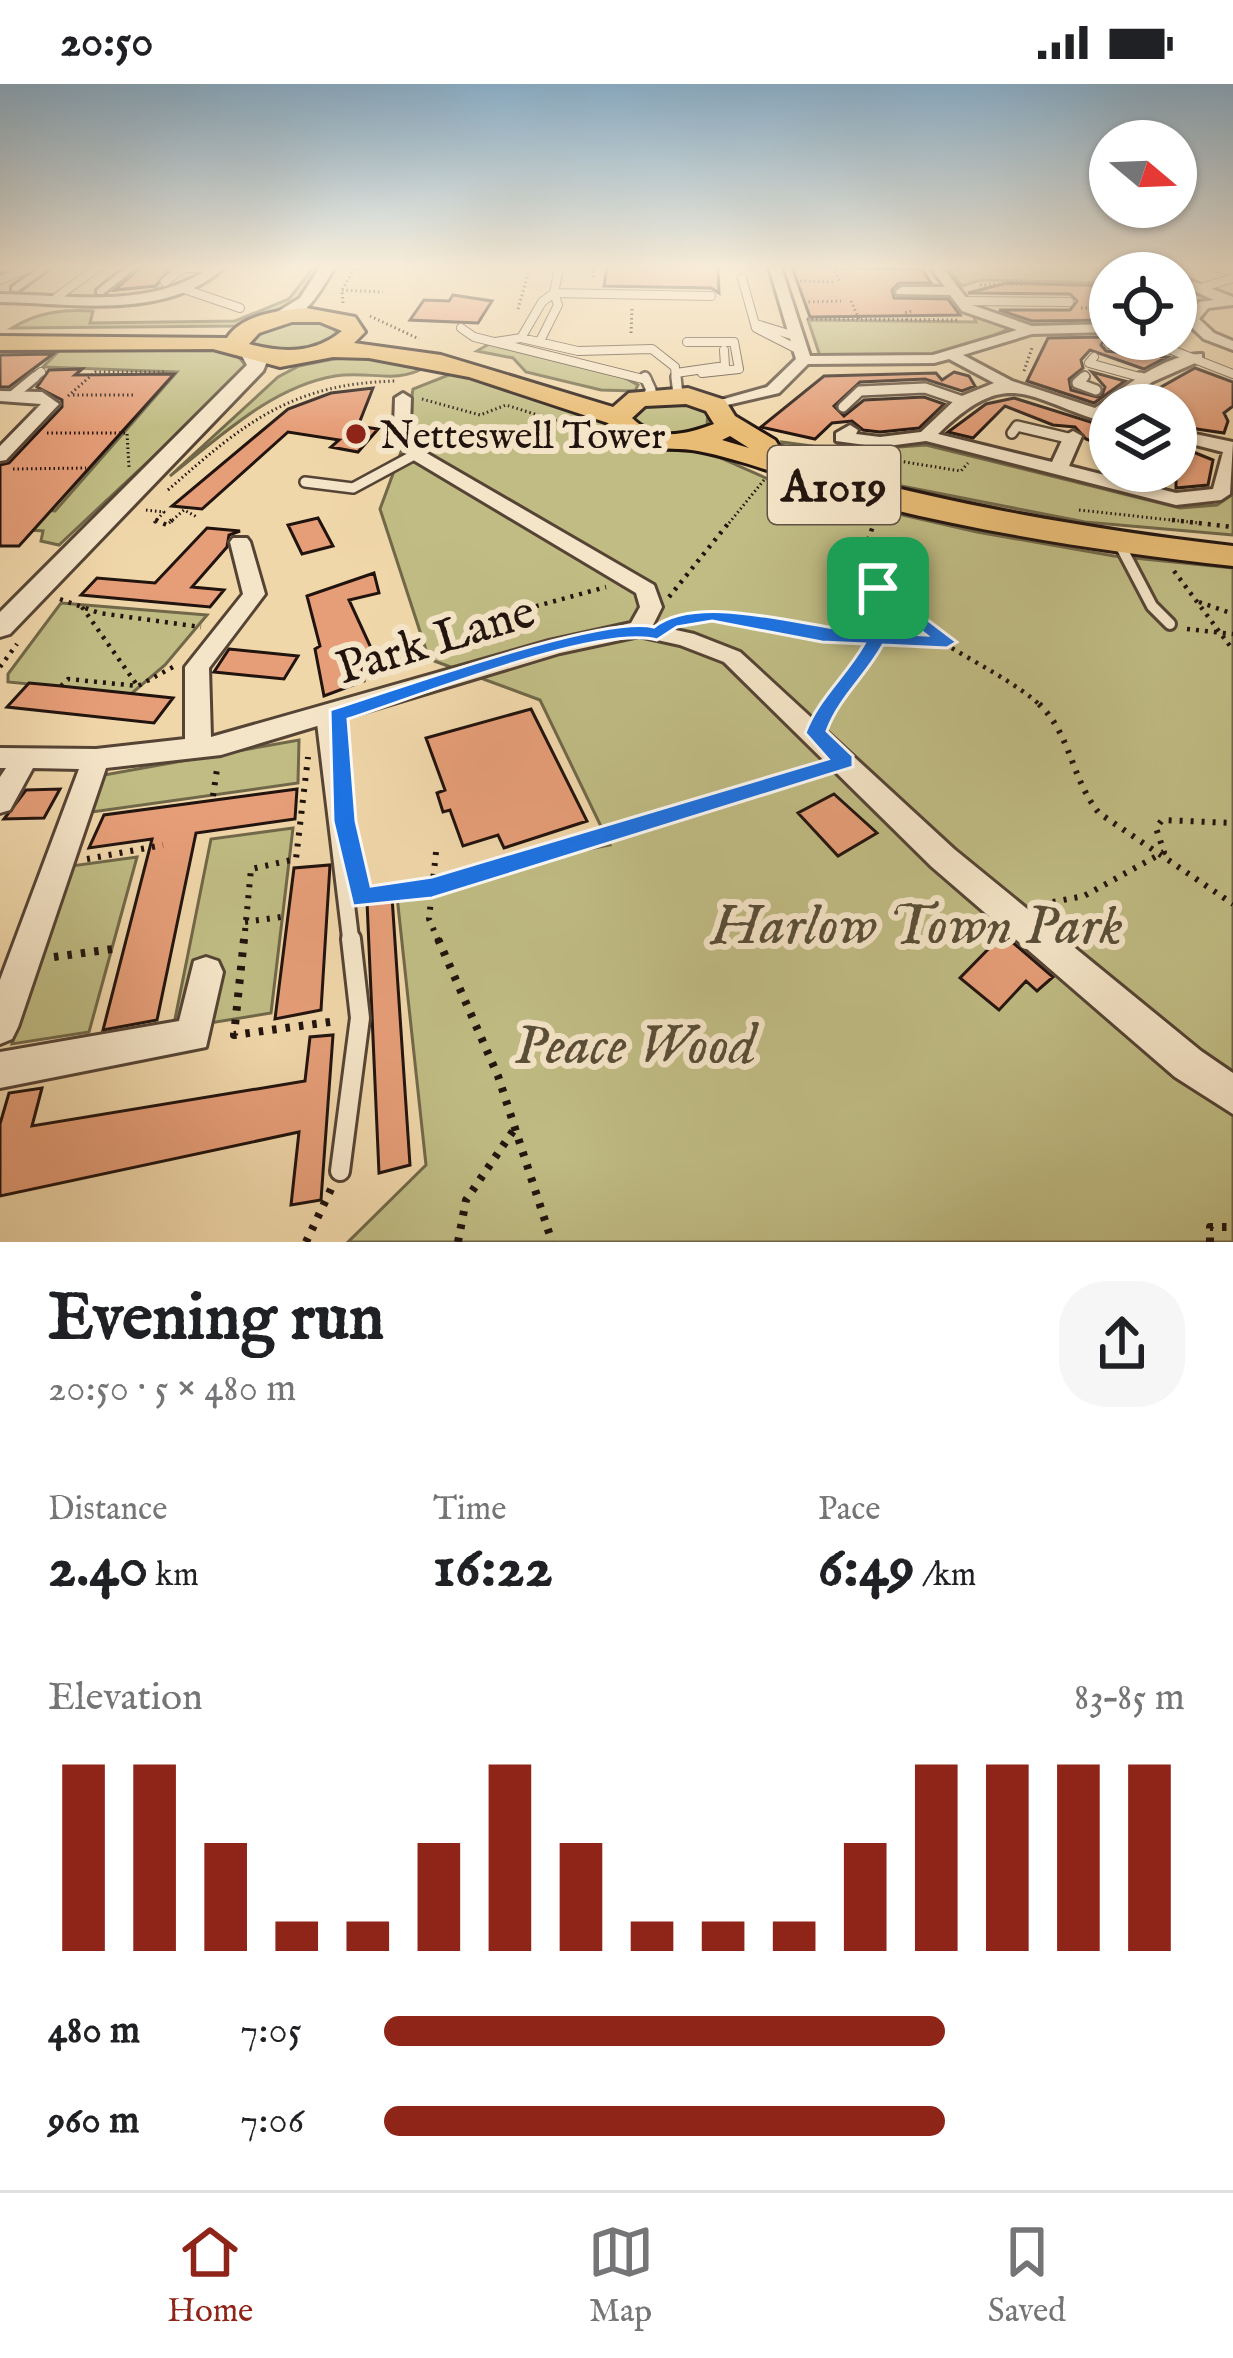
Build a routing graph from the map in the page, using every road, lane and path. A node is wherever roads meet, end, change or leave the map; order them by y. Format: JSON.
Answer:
{"nodes":[{"id":1,"x":227,"y":321,"type":"edge"},
{"id":2,"x":273,"y":321,"type":"edge"},
{"id":3,"x":343,"y":321,"type":"edge"},
{"id":4,"x":380,"y":321,"type":"edge"},
{"id":5,"x":533,"y":321,"type":"edge"},
{"id":6,"x":549,"y":321,"type":"edge"},
{"id":7,"x":751,"y":321,"type":"edge"},
{"id":8,"x":752,"y":321,"type":"edge"},
{"id":9,"x":792,"y":321,"type":"edge"},
{"id":10,"x":1002,"y":321,"type":"edge"},
{"id":11,"x":1197,"y":327,"type":"edge"},
{"id":12,"x":461,"y":328,"type":"dead end"},
{"id":13,"x":1031,"y":330,"type":"junction"},
{"id":14,"x":354,"y":332,"type":"junction"},
{"id":15,"x":245,"y":334,"type":"junction"},
{"id":16,"x":1089,"y":334,"type":"edge"},
{"id":17,"x":0,"y":338,"type":"edge"},
{"id":18,"x":540,"y":340,"type":"junction"},
{"id":19,"x":523,"y":342,"type":"junction"},
{"id":20,"x":430,"y":345,"type":"dead end"},
{"id":21,"x":688,"y":346,"type":"junction"},
{"id":22,"x":1233,"y":346,"type":"edge"},
{"id":23,"x":652,"y":349,"type":"junction"},
{"id":24,"x":801,"y":349,"type":"junction"},
{"id":25,"x":333,"y":350,"type":"junction"},
{"id":26,"x":595,"y":350,"type":"junction"},
{"id":27,"x":712,"y":350,"type":"junction"},
{"id":28,"x":739,"y":350,"type":"junction"},
{"id":29,"x":954,"y":356,"type":"junction"},
{"id":30,"x":1197,"y":358,"type":"edge"},
{"id":31,"x":297,"y":359,"type":"junction"},
{"id":32,"x":1092,"y":360,"type":"edge"},
{"id":33,"x":1192,"y":360,"type":"edge"},
{"id":34,"x":587,"y":362,"type":"junction"},
{"id":35,"x":708,"y":368,"type":"junction"},
{"id":36,"x":41,"y":372,"type":"dead end"},
{"id":37,"x":167,"y":372,"type":"dead end"},
{"id":38,"x":1233,"y":374,"type":"edge"},
{"id":39,"x":1085,"y":376,"type":"dead end"},
{"id":40,"x":1147,"y":380,"type":"junction"},
{"id":41,"x":677,"y":384,"type":"junction"},
{"id":42,"x":1007,"y":384,"type":"junction"},
{"id":43,"x":1139,"y":384,"type":"edge"},
{"id":44,"x":1089,"y":388,"type":"edge"},
{"id":45,"x":409,"y":390,"type":"joint"},
{"id":46,"x":73,"y":394,"type":"junction"},
{"id":47,"x":134,"y":395,"type":"dead end"},
{"id":48,"x":6,"y":396,"type":"edge"},
{"id":49,"x":51,"y":400,"type":"junction"},
{"id":50,"x":963,"y":400,"type":"junction"},
{"id":51,"x":632,"y":405,"type":"junction"},
{"id":52,"x":843,"y":406,"type":"dead end"},
{"id":53,"x":217,"y":411,"type":"junction"},
{"id":54,"x":1089,"y":412,"type":"edge"},
{"id":55,"x":721,"y":414,"type":"junction"},
{"id":56,"x":850,"y":430,"type":"dead end"},
{"id":57,"x":23,"y":433,"type":"junction"},
{"id":58,"x":1012,"y":433,"type":"dead end"},
{"id":59,"x":926,"y":436,"type":"junction"},
{"id":60,"x":1073,"y":438,"type":"joint"},
{"id":61,"x":1197,"y":440,"type":"edge"},
{"id":62,"x":695,"y":441,"type":"junction"},
{"id":63,"x":1233,"y":448,"type":"edge"},
{"id":64,"x":146,"y":452,"type":"dead end"},
{"id":65,"x":416,"y":454,"type":"junction"},
{"id":66,"x":0,"y":456,"type":"edge"},
{"id":67,"x":877,"y":457,"type":"dead end"},
{"id":68,"x":955,"y":458,"type":"dead end"},
{"id":69,"x":86,"y":468,"type":"dead end"},
{"id":70,"x":0,"y":469,"type":"edge"},
{"id":71,"x":1058,"y":470,"type":"junction"},
{"id":72,"x":767,"y":476,"type":"dead end"},
{"id":73,"x":1230,"y":479,"type":"edge"},
{"id":74,"x":305,"y":482,"type":"dead end"},
{"id":75,"x":881,"y":506,"type":"dead end"},
{"id":76,"x":1060,"y":507,"type":"dead end"},
{"id":77,"x":977,"y":514,"type":"junction"},
{"id":78,"x":197,"y":517,"type":"dead end"},
{"id":79,"x":1233,"y":527,"type":"edge"},
{"id":80,"x":240,"y":542,"type":"dead end"},
{"id":81,"x":1119,"y":543,"type":"junction"},
{"id":82,"x":1233,"y":556,"type":"edge"},
{"id":83,"x":1163,"y":557,"type":"dead end"},
{"id":84,"x":635,"y":580,"type":"junction"},
{"id":85,"x":878,"y":588,"type":"junction"},
{"id":86,"x":65,"y":590,"type":"dead end"},
{"id":87,"x":57,"y":598,"type":"junction"},
{"id":88,"x":1196,"y":601,"type":"junction"},
{"id":89,"x":82,"y":607,"type":"junction"},
{"id":90,"x":46,"y":610,"type":"dead end"},
{"id":91,"x":1233,"y":614,"type":"edge"},
{"id":92,"x":475,"y":623,"type":"dead end"},
{"id":93,"x":1170,"y":624,"type":"joint"},
{"id":94,"x":12,"y":631,"type":"edge"},
{"id":95,"x":224,"y":632,"type":"junction"},
{"id":96,"x":648,"y":632,"type":"junction"},
{"id":97,"x":1221,"y":634,"type":"junction"},
{"id":98,"x":1233,"y":634,"type":"edge"},
{"id":99,"x":877,"y":639,"type":"junction"},
{"id":100,"x":947,"y":642,"type":"junction"},
{"id":101,"x":1233,"y":650,"type":"edge"},
{"id":102,"x":0,"y":667,"type":"edge"},
{"id":103,"x":197,"y":667,"type":"junction"},
{"id":104,"x":61,"y":686,"type":"dead end"},
{"id":105,"x":138,"y":686,"type":"junction"},
{"id":106,"x":325,"y":729,"type":"junction"},
{"id":107,"x":816,"y":733,"type":"junction"},
{"id":108,"x":209,"y":746,"type":"junction"},
{"id":109,"x":12,"y":758,"type":"edge"},
{"id":110,"x":95,"y":759,"type":"junction"},
{"id":111,"x":845,"y":762,"type":"junction"},
{"id":112,"x":213,"y":796,"type":"dead end"},
{"id":113,"x":0,"y":802,"type":"edge"},
{"id":114,"x":1233,"y":823,"type":"edge"},
{"id":115,"x":163,"y":845,"type":"dead end"},
{"id":116,"x":436,"y":852,"type":"dead end"},
{"id":117,"x":1164,"y":852,"type":"junction"},
{"id":118,"x":58,"y":864,"type":"junction"},
{"id":119,"x":357,"y":879,"type":"dead end"},
{"id":120,"x":432,"y":887,"type":"junction"},
{"id":121,"x":996,"y":903,"type":"junction"},
{"id":122,"x":1233,"y":904,"type":"edge"},
{"id":123,"x":281,"y":917,"type":"dead end"},
{"id":124,"x":245,"y":922,"type":"junction"},
{"id":125,"x":119,"y":948,"type":"dead end"},
{"id":126,"x":23,"y":962,"type":"junction"},
{"id":127,"x":206,"y":973,"type":"dead end"},
{"id":128,"x":360,"y":1018,"type":"junction"},
{"id":129,"x":0,"y":1028,"type":"edge"},
{"id":130,"x":0,"y":1070,"type":"edge"},
{"id":131,"x":1233,"y":1095,"type":"edge"},
{"id":132,"x":515,"y":1128,"type":"junction"},
{"id":133,"x":340,"y":1171,"type":"joint"},
{"id":134,"x":1233,"y":1227,"type":"edge"},
{"id":135,"x":306,"y":1242,"type":"edge"},
{"id":136,"x":458,"y":1242,"type":"edge"},
{"id":137,"x":552,"y":1242,"type":"edge"},
{"id":138,"x":1210,"y":1242,"type":"edge"}],
"edges":[{"from":1,"to":15,"type":"lane"},
{"from":2,"to":15,"type":"main road"},
{"from":3,"to":14,"type":"main road"},
{"from":4,"to":20,"type":"path"},
{"from":5,"to":19,"type":"lane"},
{"from":6,"to":18,"type":"lane"},
{"from":7,"to":24,"type":"lane"},
{"from":8,"to":24,"type":"lane"},
{"from":9,"to":24,"type":"street"},
{"from":10,"to":13,"type":"street"},
{"from":11,"to":22,"type":"street"},
{"from":12,"to":19,"type":"lane"},
{"from":13,"to":16,"type":"street"},
{"from":13,"to":29,"type":"street"},
{"from":14,"to":25,"type":"main road"},
{"from":14,"to":51,"type":"main road"},
{"from":15,"to":17,"type":"main road"},
{"from":15,"to":17,"type":"main road"},
{"from":15,"to":31,"type":"main road"},
{"from":15,"to":53,"type":"street"},
{"from":18,"to":19,"type":"lane"},
{"from":18,"to":26,"type":"lane"},
{"from":19,"to":34,"type":"lane"},
{"from":21,"to":23,"type":"lane"},
{"from":21,"to":27,"type":"lane"},
{"from":21,"to":28,"type":"lane"},
{"from":23,"to":26,"type":"lane"},
{"from":23,"to":41,"type":"lane"},
{"from":24,"to":29,"type":"street"},
{"from":24,"to":55,"type":"street"},
{"from":25,"to":31,"type":"main road"},
{"from":25,"to":51,"type":"main road"},
{"from":26,"to":34,"type":"lane"},
{"from":27,"to":28,"type":"lane"},
{"from":27,"to":35,"type":"lane"},
{"from":27,"to":35,"type":"lane"},
{"from":28,"to":35,"type":"lane"},
{"from":29,"to":42,"type":"street"},
{"from":30,"to":38,"type":"lane"},
{"from":31,"to":53,"type":"street"},
{"from":32,"to":40,"type":"lane"},
{"from":33,"to":40,"type":"street"},
{"from":34,"to":51,"type":"lane"},
{"from":35,"to":41,"type":"lane"},
{"from":36,"to":48,"type":"lane"},
{"from":37,"to":46,"type":"path"},
{"from":39,"to":44,"type":"lane"},
{"from":40,"to":43,"type":"street"},
{"from":41,"to":51,"type":"main road"},
{"from":41,"to":55,"type":"main road"},
{"from":42,"to":50,"type":"street"},
{"from":42,"to":54,"type":"street"},
{"from":45,"to":65,"type":"street"},
{"from":45,"to":78,"type":"path"},
{"from":46,"to":47,"type":"path"},
{"from":46,"to":49,"type":"path"},
{"from":48,"to":49,"type":"street"},
{"from":49,"to":57,"type":"street"},
{"from":50,"to":52,"type":"lane"},
{"from":50,"to":59,"type":"street"},
{"from":51,"to":62,"type":"main road"},
{"from":53,"to":94,"type":"street"},
{"from":55,"to":62,"type":"main road"},
{"from":55,"to":77,"type":"main road","number":"A1019"},
{"from":56,"to":59,"type":"street"},
{"from":57,"to":64,"type":"path"},
{"from":57,"to":66,"type":"street"},
{"from":58,"to":60,"type":"lane"},
{"from":59,"to":71,"type":"street"},
{"from":60,"to":71,"type":"street"},
{"from":61,"to":63,"type":"street"},
{"from":62,"to":77,"type":"main road","number":"A1019"},
{"from":63,"to":73,"type":"street"},
{"from":65,"to":74,"type":"lane"},
{"from":65,"to":84,"type":"street"},
{"from":67,"to":68,"type":"path"},
{"from":69,"to":70,"type":"path"},
{"from":71,"to":73,"type":"street"},
{"from":72,"to":96,"type":"path"},
{"from":75,"to":85,"type":"path"},
{"from":76,"to":79,"type":"path"},
{"from":77,"to":81,"type":"main road","number":"A1019"},
{"from":80,"to":95,"type":"street"},
{"from":81,"to":82,"type":"main road","number":"A1019"},
{"from":81,"to":93,"type":"lane"},
{"from":83,"to":88,"type":"path"},
{"from":84,"to":92,"type":"path"},
{"from":84,"to":96,"type":"street"},
{"from":85,"to":99,"type":"path"},
{"from":85,"to":100,"type":"path"},
{"from":86,"to":87,"type":"path"},
{"from":87,"to":89,"type":"path"},
{"from":87,"to":90,"type":"path"},
{"from":88,"to":91,"type":"path"},
{"from":88,"to":97,"type":"path"},
{"from":89,"to":95,"type":"path"},
{"from":89,"to":105,"type":"path"},
{"from":93,"to":97,"type":"path"},
{"from":94,"to":102,"type":"path"},
{"from":95,"to":103,"type":"street"},
{"from":96,"to":99,"type":"path"},
{"from":96,"to":106,"type":"street","name":"Park Lane"},
{"from":96,"to":107,"type":"street","name":"Park Lane"},
{"from":97,"to":98,"type":"path"},
{"from":97,"to":101,"type":"path"},
{"from":99,"to":100,"type":"path"},
{"from":99,"to":107,"type":"path"},
{"from":100,"to":117,"type":"path"},
{"from":103,"to":105,"type":"path"},
{"from":103,"to":108,"type":"street"},
{"from":104,"to":105,"type":"path"},
{"from":106,"to":108,"type":"street","name":"Park Lane"},
{"from":106,"to":124,"type":"path"},
{"from":106,"to":128,"type":"lane"},
{"from":107,"to":111,"type":"street","name":"Park Lane"},
{"from":108,"to":110,"type":"street","name":"Park Lane"},
{"from":108,"to":112,"type":"path"},
{"from":109,"to":110,"type":"street","name":"Park Lane"},
{"from":109,"to":113,"type":"street"},
{"from":110,"to":118,"type":"street"},
{"from":111,"to":120,"type":"path"},
{"from":111,"to":121,"type":"street","name":"Park Lane"},
{"from":114,"to":117,"type":"path"},
{"from":115,"to":118,"type":"path"},
{"from":116,"to":120,"type":"path"},
{"from":117,"to":121,"type":"path"},
{"from":117,"to":122,"type":"path"},
{"from":118,"to":126,"type":"street"},
{"from":119,"to":120,"type":"path"},
{"from":120,"to":132,"type":"path"},
{"from":121,"to":131,"type":"street","name":"Park Lane"},
{"from":123,"to":124,"type":"path"},
{"from":124,"to":128,"type":"path"},
{"from":125,"to":126,"type":"path"},
{"from":126,"to":129,"type":"street"},
{"from":127,"to":130,"type":"street"},
{"from":128,"to":133,"type":"lane"},
{"from":132,"to":136,"type":"path"},
{"from":132,"to":137,"type":"path"},
{"from":133,"to":135,"type":"path"},
{"from":134,"to":138,"type":"path"}]}
